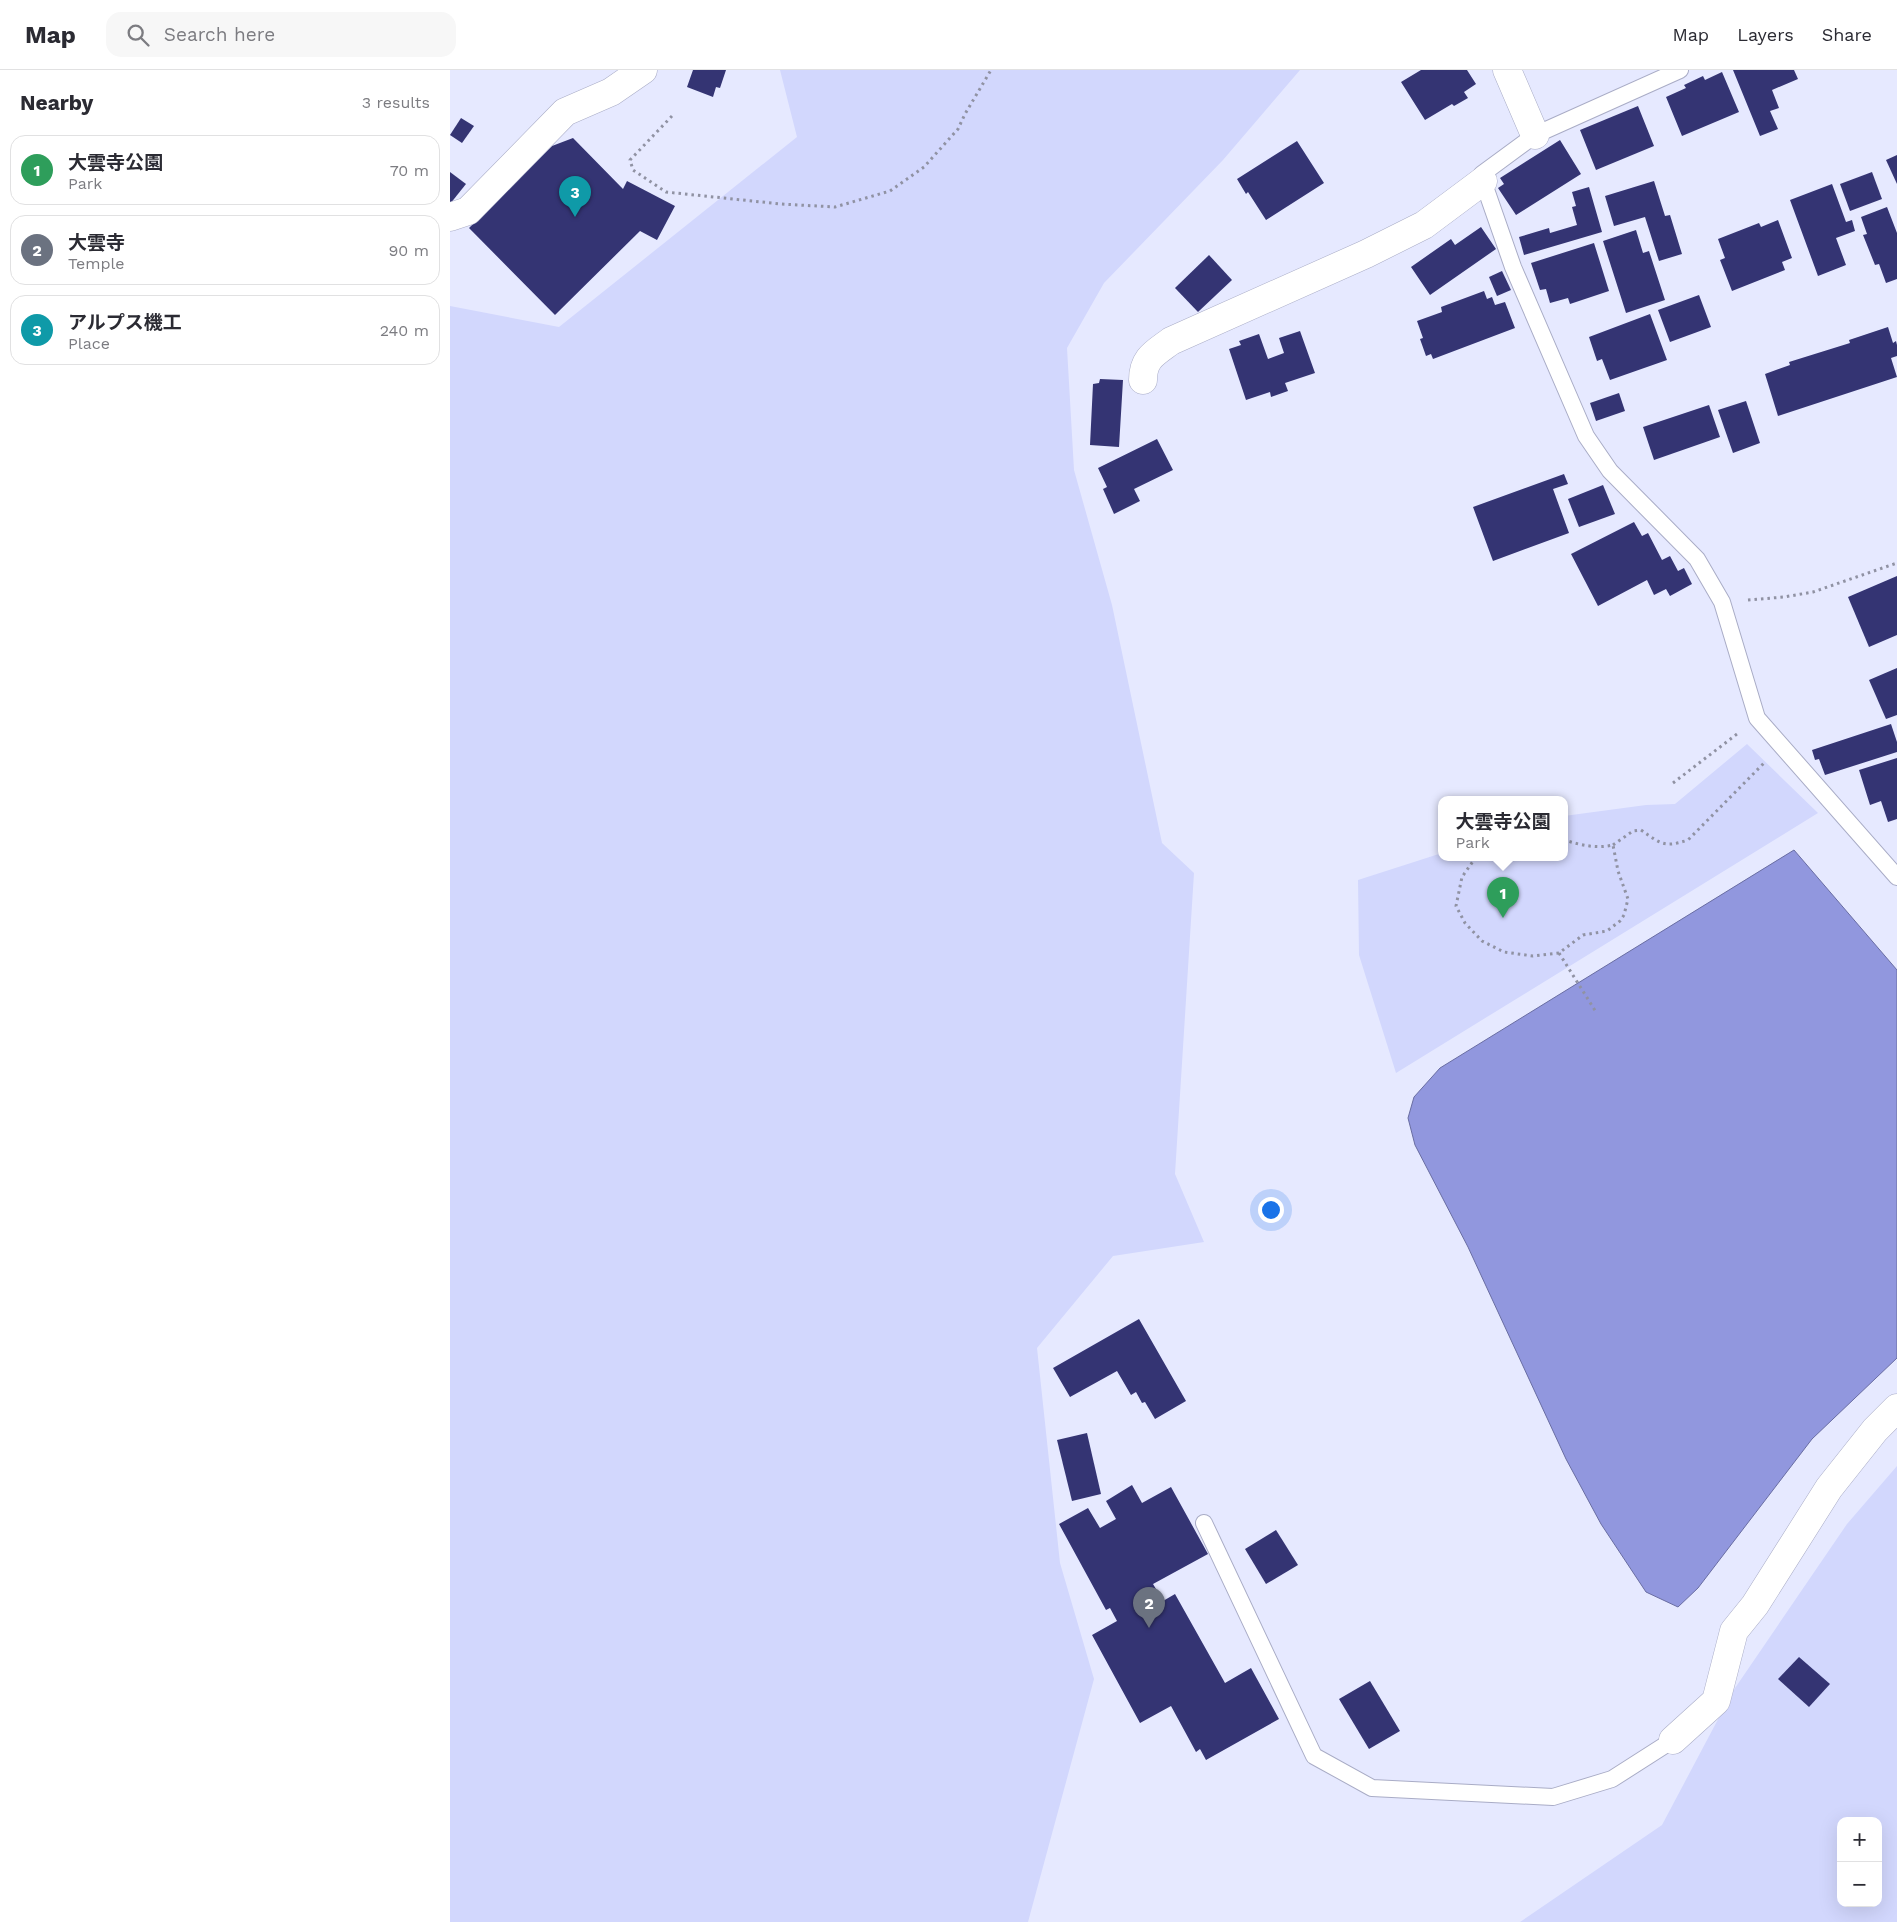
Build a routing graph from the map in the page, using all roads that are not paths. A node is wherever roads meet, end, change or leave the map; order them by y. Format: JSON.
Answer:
{"nodes":[{"id":1,"x":643,"y":70,"type":"edge"},
{"id":2,"x":1507,"y":70,"type":"edge"},
{"id":3,"x":1680,"y":70,"type":"edge"},
{"id":4,"x":1536,"y":135,"type":"junction"},
{"id":5,"x":1484,"y":181,"type":"junction"},
{"id":6,"x":450,"y":217,"type":"edge"},
{"id":7,"x":1143,"y":380,"type":"dead end"},
{"id":8,"x":1897,"y":877,"type":"edge"},
{"id":9,"x":1897,"y":1408,"type":"edge"},
{"id":10,"x":1204,"y":1523,"type":"dead end"},
{"id":11,"x":1673,"y":1740,"type":"joint"}],
"edges":[{"from":1,"to":6,"type":"street"},
{"from":2,"to":4,"type":"street"},
{"from":3,"to":4,"type":"lane"},
{"from":4,"to":5,"type":"lane"},
{"from":5,"to":7,"type":"street"},
{"from":5,"to":8,"type":"lane"},
{"from":9,"to":11,"type":"street"},
{"from":10,"to":11,"type":"lane"}]}
